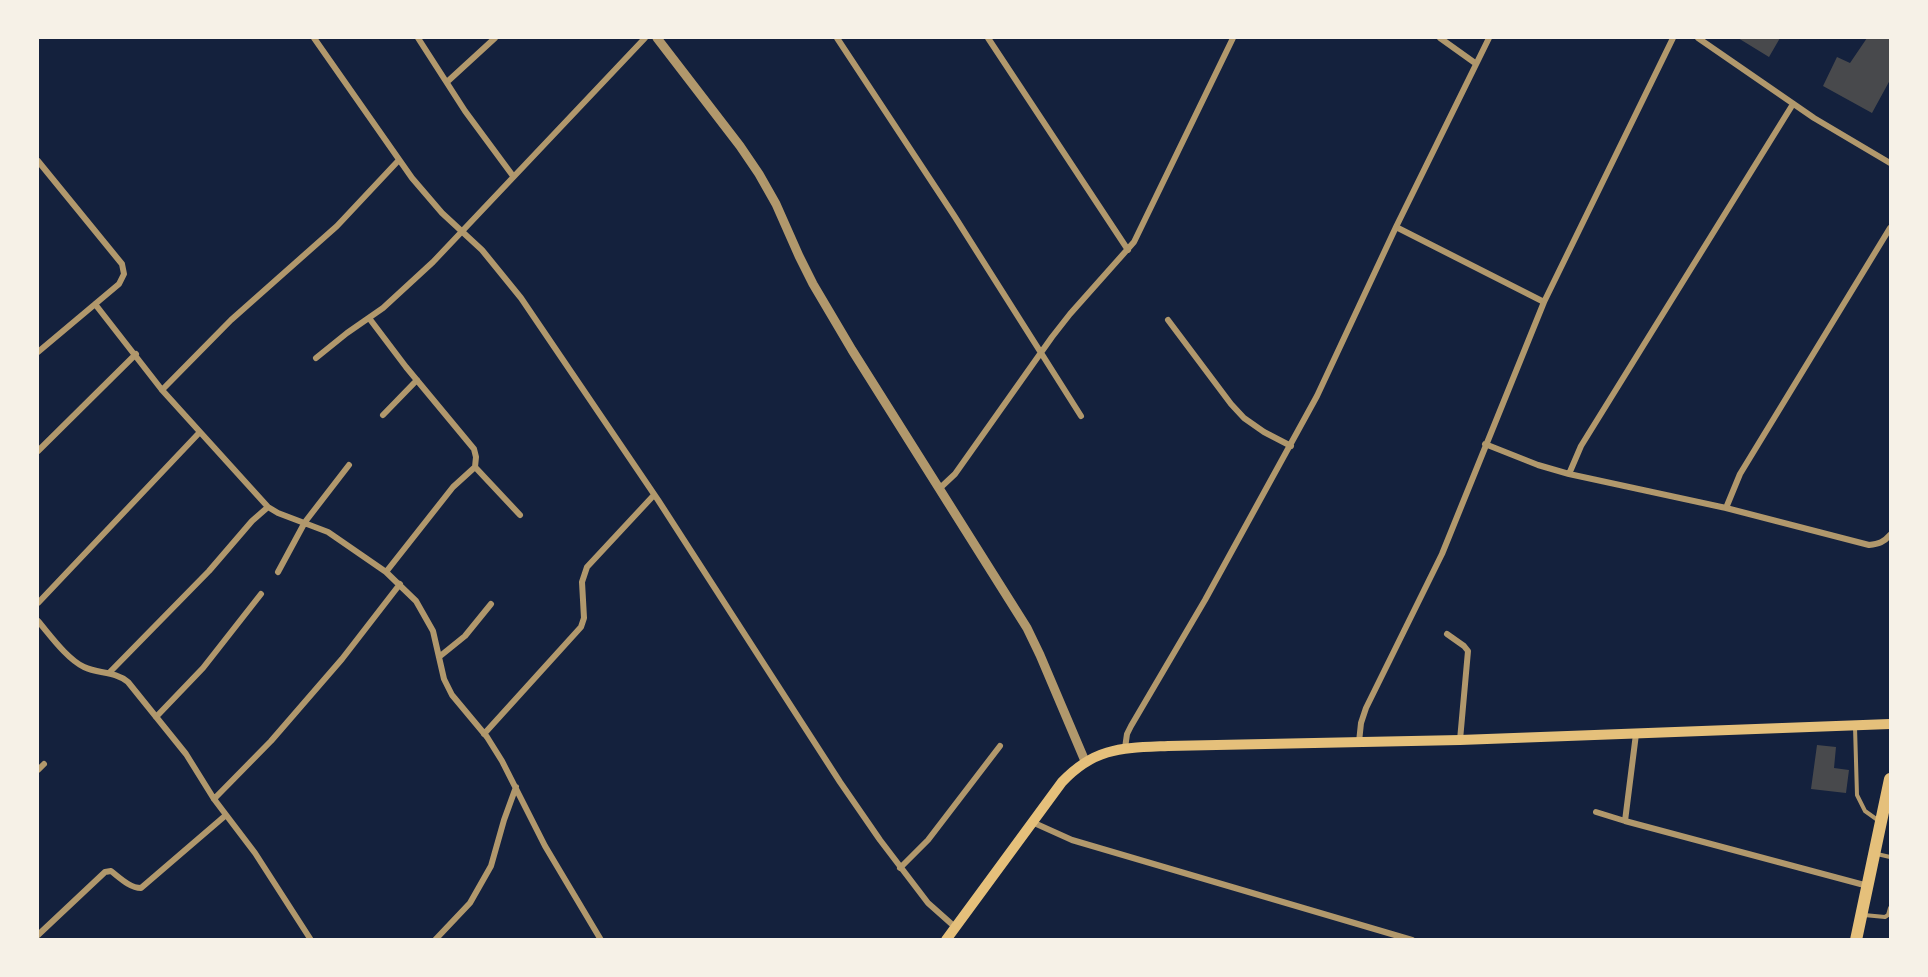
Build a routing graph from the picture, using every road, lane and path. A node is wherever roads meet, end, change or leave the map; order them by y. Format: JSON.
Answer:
{"nodes":[{"id":1,"x":314,"y":38,"type":"edge"},
{"id":2,"x":418,"y":38,"type":"edge"},
{"id":3,"x":495,"y":38,"type":"edge"},
{"id":4,"x":645,"y":38,"type":"edge"},
{"id":5,"x":657,"y":38,"type":"edge"},
{"id":6,"x":837,"y":38,"type":"edge"},
{"id":7,"x":988,"y":38,"type":"edge"},
{"id":8,"x":1233,"y":38,"type":"edge"},
{"id":9,"x":1440,"y":38,"type":"edge"},
{"id":10,"x":1489,"y":38,"type":"edge"},
{"id":11,"x":1673,"y":38,"type":"edge"},
{"id":12,"x":1698,"y":38,"type":"edge"},
{"id":13,"x":1475,"y":63,"type":"junction"},
{"id":14,"x":447,"y":82,"type":"junction"},
{"id":15,"x":1793,"y":104,"type":"junction"},
{"id":16,"x":38,"y":161,"type":"edge"},
{"id":17,"x":398,"y":161,"type":"junction"},
{"id":18,"x":1890,"y":163,"type":"edge"},
{"id":19,"x":513,"y":176,"type":"junction"},
{"id":20,"x":1396,"y":227,"type":"junction"},
{"id":21,"x":1890,"y":228,"type":"edge"},
{"id":22,"x":462,"y":231,"type":"junction"},
{"id":23,"x":1128,"y":250,"type":"junction"},
{"id":24,"x":1544,"y":302,"type":"junction"},
{"id":25,"x":95,"y":304,"type":"junction"},
{"id":26,"x":369,"y":318,"type":"junction"},
{"id":27,"x":1168,"y":320,"type":"dead end"},
{"id":28,"x":38,"y":352,"type":"edge"},
{"id":29,"x":1041,"y":352,"type":"junction"},
{"id":30,"x":136,"y":354,"type":"junction"},
{"id":31,"x":316,"y":358,"type":"dead end"},
{"id":32,"x":417,"y":380,"type":"junction"},
{"id":33,"x":162,"y":390,"type":"junction"},
{"id":34,"x":382,"y":415,"type":"dead end"},
{"id":35,"x":1081,"y":416,"type":"dead end"},
{"id":36,"x":199,"y":433,"type":"junction"},
{"id":37,"x":1485,"y":444,"type":"junction"},
{"id":38,"x":1291,"y":446,"type":"junction"},
{"id":39,"x":38,"y":451,"type":"edge"},
{"id":40,"x":349,"y":465,"type":"dead end"},
{"id":41,"x":475,"y":467,"type":"junction"},
{"id":42,"x":1569,"y":474,"type":"junction"},
{"id":43,"x":939,"y":489,"type":"junction"},
{"id":44,"x":654,"y":495,"type":"junction"},
{"id":45,"x":268,"y":507,"type":"junction"},
{"id":46,"x":1726,"y":508,"type":"junction"},
{"id":47,"x":520,"y":515,"type":"dead end"},
{"id":48,"x":305,"y":522,"type":"junction"},
{"id":49,"x":1890,"y":535,"type":"edge"},
{"id":50,"x":278,"y":572,"type":"dead end"},
{"id":51,"x":386,"y":572,"type":"junction"},
{"id":52,"x":400,"y":584,"type":"junction"},
{"id":53,"x":261,"y":594,"type":"dead end"},
{"id":54,"x":38,"y":603,"type":"edge"},
{"id":55,"x":491,"y":604,"type":"dead end"},
{"id":56,"x":38,"y":621,"type":"edge"},
{"id":57,"x":1447,"y":634,"type":"dead end"},
{"id":58,"x":439,"y":657,"type":"junction"},
{"id":59,"x":109,"y":674,"type":"junction"},
{"id":60,"x":156,"y":717,"type":"junction"},
{"id":61,"x":1890,"y":724,"type":"edge"},
{"id":62,"x":1855,"y":726,"type":"junction"},
{"id":63,"x":484,"y":734,"type":"junction"},
{"id":64,"x":1636,"y":734,"type":"junction"},
{"id":65,"x":1460,"y":740,"type":"junction"},
{"id":66,"x":1359,"y":743,"type":"junction"},
{"id":67,"x":1000,"y":746,"type":"dead end"},
{"id":68,"x":1125,"y":748,"type":"junction"},
{"id":69,"x":1085,"y":762,"type":"junction"},
{"id":70,"x":44,"y":764,"type":"dead end"},
{"id":71,"x":38,"y":770,"type":"edge"},
{"id":72,"x":1890,"y":779,"type":"edge"},
{"id":73,"x":516,"y":786,"type":"junction"},
{"id":74,"x":214,"y":799,"type":"junction"},
{"id":75,"x":1596,"y":812,"type":"dead end"},
{"id":76,"x":226,"y":816,"type":"junction"},
{"id":77,"x":1625,"y":821,"type":"junction"},
{"id":78,"x":1032,"y":822,"type":"junction"},
{"id":79,"x":1882,"y":823,"type":"junction"},
{"id":80,"x":1875,"y":854,"type":"junction"},
{"id":81,"x":1890,"y":857,"type":"edge"},
{"id":82,"x":900,"y":868,"type":"junction"},
{"id":83,"x":1868,"y":886,"type":"junction"},
{"id":84,"x":1890,"y":908,"type":"edge"},
{"id":85,"x":1861,"y":915,"type":"junction"},
{"id":86,"x":955,"y":927,"type":"junction"},
{"id":87,"x":38,"y":935,"type":"edge"},
{"id":88,"x":311,"y":939,"type":"edge"},
{"id":89,"x":435,"y":939,"type":"edge"},
{"id":90,"x":601,"y":939,"type":"edge"},
{"id":91,"x":946,"y":939,"type":"edge"},
{"id":92,"x":1412,"y":939,"type":"edge"},
{"id":93,"x":1856,"y":939,"type":"edge"}],
"edges":[{"from":1,"to":17,"type":"street"},
{"from":2,"to":14,"type":"street"},
{"from":3,"to":14,"type":"street"},
{"from":4,"to":19,"type":"street"},
{"from":5,"to":43,"type":"street"},
{"from":6,"to":29,"type":"street"},
{"from":7,"to":23,"type":"street"},
{"from":8,"to":23,"type":"street"},
{"from":9,"to":13,"type":"street"},
{"from":10,"to":13,"type":"street"},
{"from":11,"to":24,"type":"street"},
{"from":12,"to":15,"type":"street"},
{"from":13,"to":20,"type":"street"},
{"from":14,"to":19,"type":"street"},
{"from":15,"to":18,"type":"street"},
{"from":15,"to":42,"type":"street"},
{"from":16,"to":25,"type":"street"},
{"from":17,"to":22,"type":"street"},
{"from":17,"to":33,"type":"street"},
{"from":19,"to":22,"type":"street"},
{"from":20,"to":24,"type":"street"},
{"from":20,"to":38,"type":"street"},
{"from":21,"to":46,"type":"street"},
{"from":22,"to":26,"type":"street"},
{"from":22,"to":44,"type":"street"},
{"from":23,"to":29,"type":"street"},
{"from":24,"to":37,"type":"street"},
{"from":25,"to":28,"type":"street"},
{"from":25,"to":30,"type":"street"},
{"from":26,"to":31,"type":"street"},
{"from":26,"to":32,"type":"street"},
{"from":27,"to":38,"type":"street"},
{"from":29,"to":35,"type":"street"},
{"from":29,"to":43,"type":"street"},
{"from":30,"to":33,"type":"street"},
{"from":30,"to":39,"type":"street"},
{"from":32,"to":34,"type":"street"},
{"from":32,"to":41,"type":"street"},
{"from":33,"to":36,"type":"street"},
{"from":36,"to":45,"type":"street"},
{"from":36,"to":54,"type":"street"},
{"from":37,"to":42,"type":"street"},
{"from":37,"to":66,"type":"street"},
{"from":38,"to":68,"type":"street"},
{"from":40,"to":48,"type":"street"},
{"from":41,"to":47,"type":"street"},
{"from":41,"to":51,"type":"street"},
{"from":42,"to":46,"type":"street"},
{"from":43,"to":69,"type":"street"},
{"from":44,"to":63,"type":"street"},
{"from":44,"to":82,"type":"street"},
{"from":45,"to":48,"type":"street"},
{"from":45,"to":59,"type":"street"},
{"from":46,"to":49,"type":"street"},
{"from":48,"to":50,"type":"street"},
{"from":48,"to":51,"type":"street"},
{"from":51,"to":52,"type":"street"},
{"from":52,"to":58,"type":"street"},
{"from":52,"to":74,"type":"street"},
{"from":53,"to":60,"type":"street"},
{"from":55,"to":58,"type":"street"},
{"from":56,"to":59,"type":"street"},
{"from":57,"to":65,"type":"street"},
{"from":58,"to":63,"type":"street"},
{"from":59,"to":60,"type":"street"},
{"from":60,"to":74,"type":"street"},
{"from":61,"to":62,"type":"main road"},
{"from":62,"to":64,"type":"main road"},
{"from":62,"to":79,"type":"lane"},
{"from":63,"to":73,"type":"street"},
{"from":64,"to":65,"type":"main road"},
{"from":64,"to":77,"type":"street"},
{"from":65,"to":66,"type":"main road"},
{"from":66,"to":68,"type":"main road"},
{"from":67,"to":82,"type":"street"},
{"from":68,"to":69,"type":"main road"},
{"from":69,"to":78,"type":"main road"},
{"from":70,"to":71,"type":"street"},
{"from":72,"to":79,"type":"main road"},
{"from":73,"to":89,"type":"street"},
{"from":73,"to":90,"type":"street"},
{"from":74,"to":76,"type":"street"},
{"from":75,"to":77,"type":"street"},
{"from":76,"to":87,"type":"street"},
{"from":76,"to":88,"type":"street"},
{"from":77,"to":83,"type":"street"},
{"from":78,"to":86,"type":"main road"},
{"from":78,"to":92,"type":"street"},
{"from":79,"to":80,"type":"main road"},
{"from":80,"to":81,"type":"lane"},
{"from":80,"to":83,"type":"main road"},
{"from":82,"to":86,"type":"street"},
{"from":83,"to":85,"type":"main road"},
{"from":84,"to":85,"type":"lane"},
{"from":85,"to":93,"type":"main road"},
{"from":86,"to":91,"type":"main road"}]}
